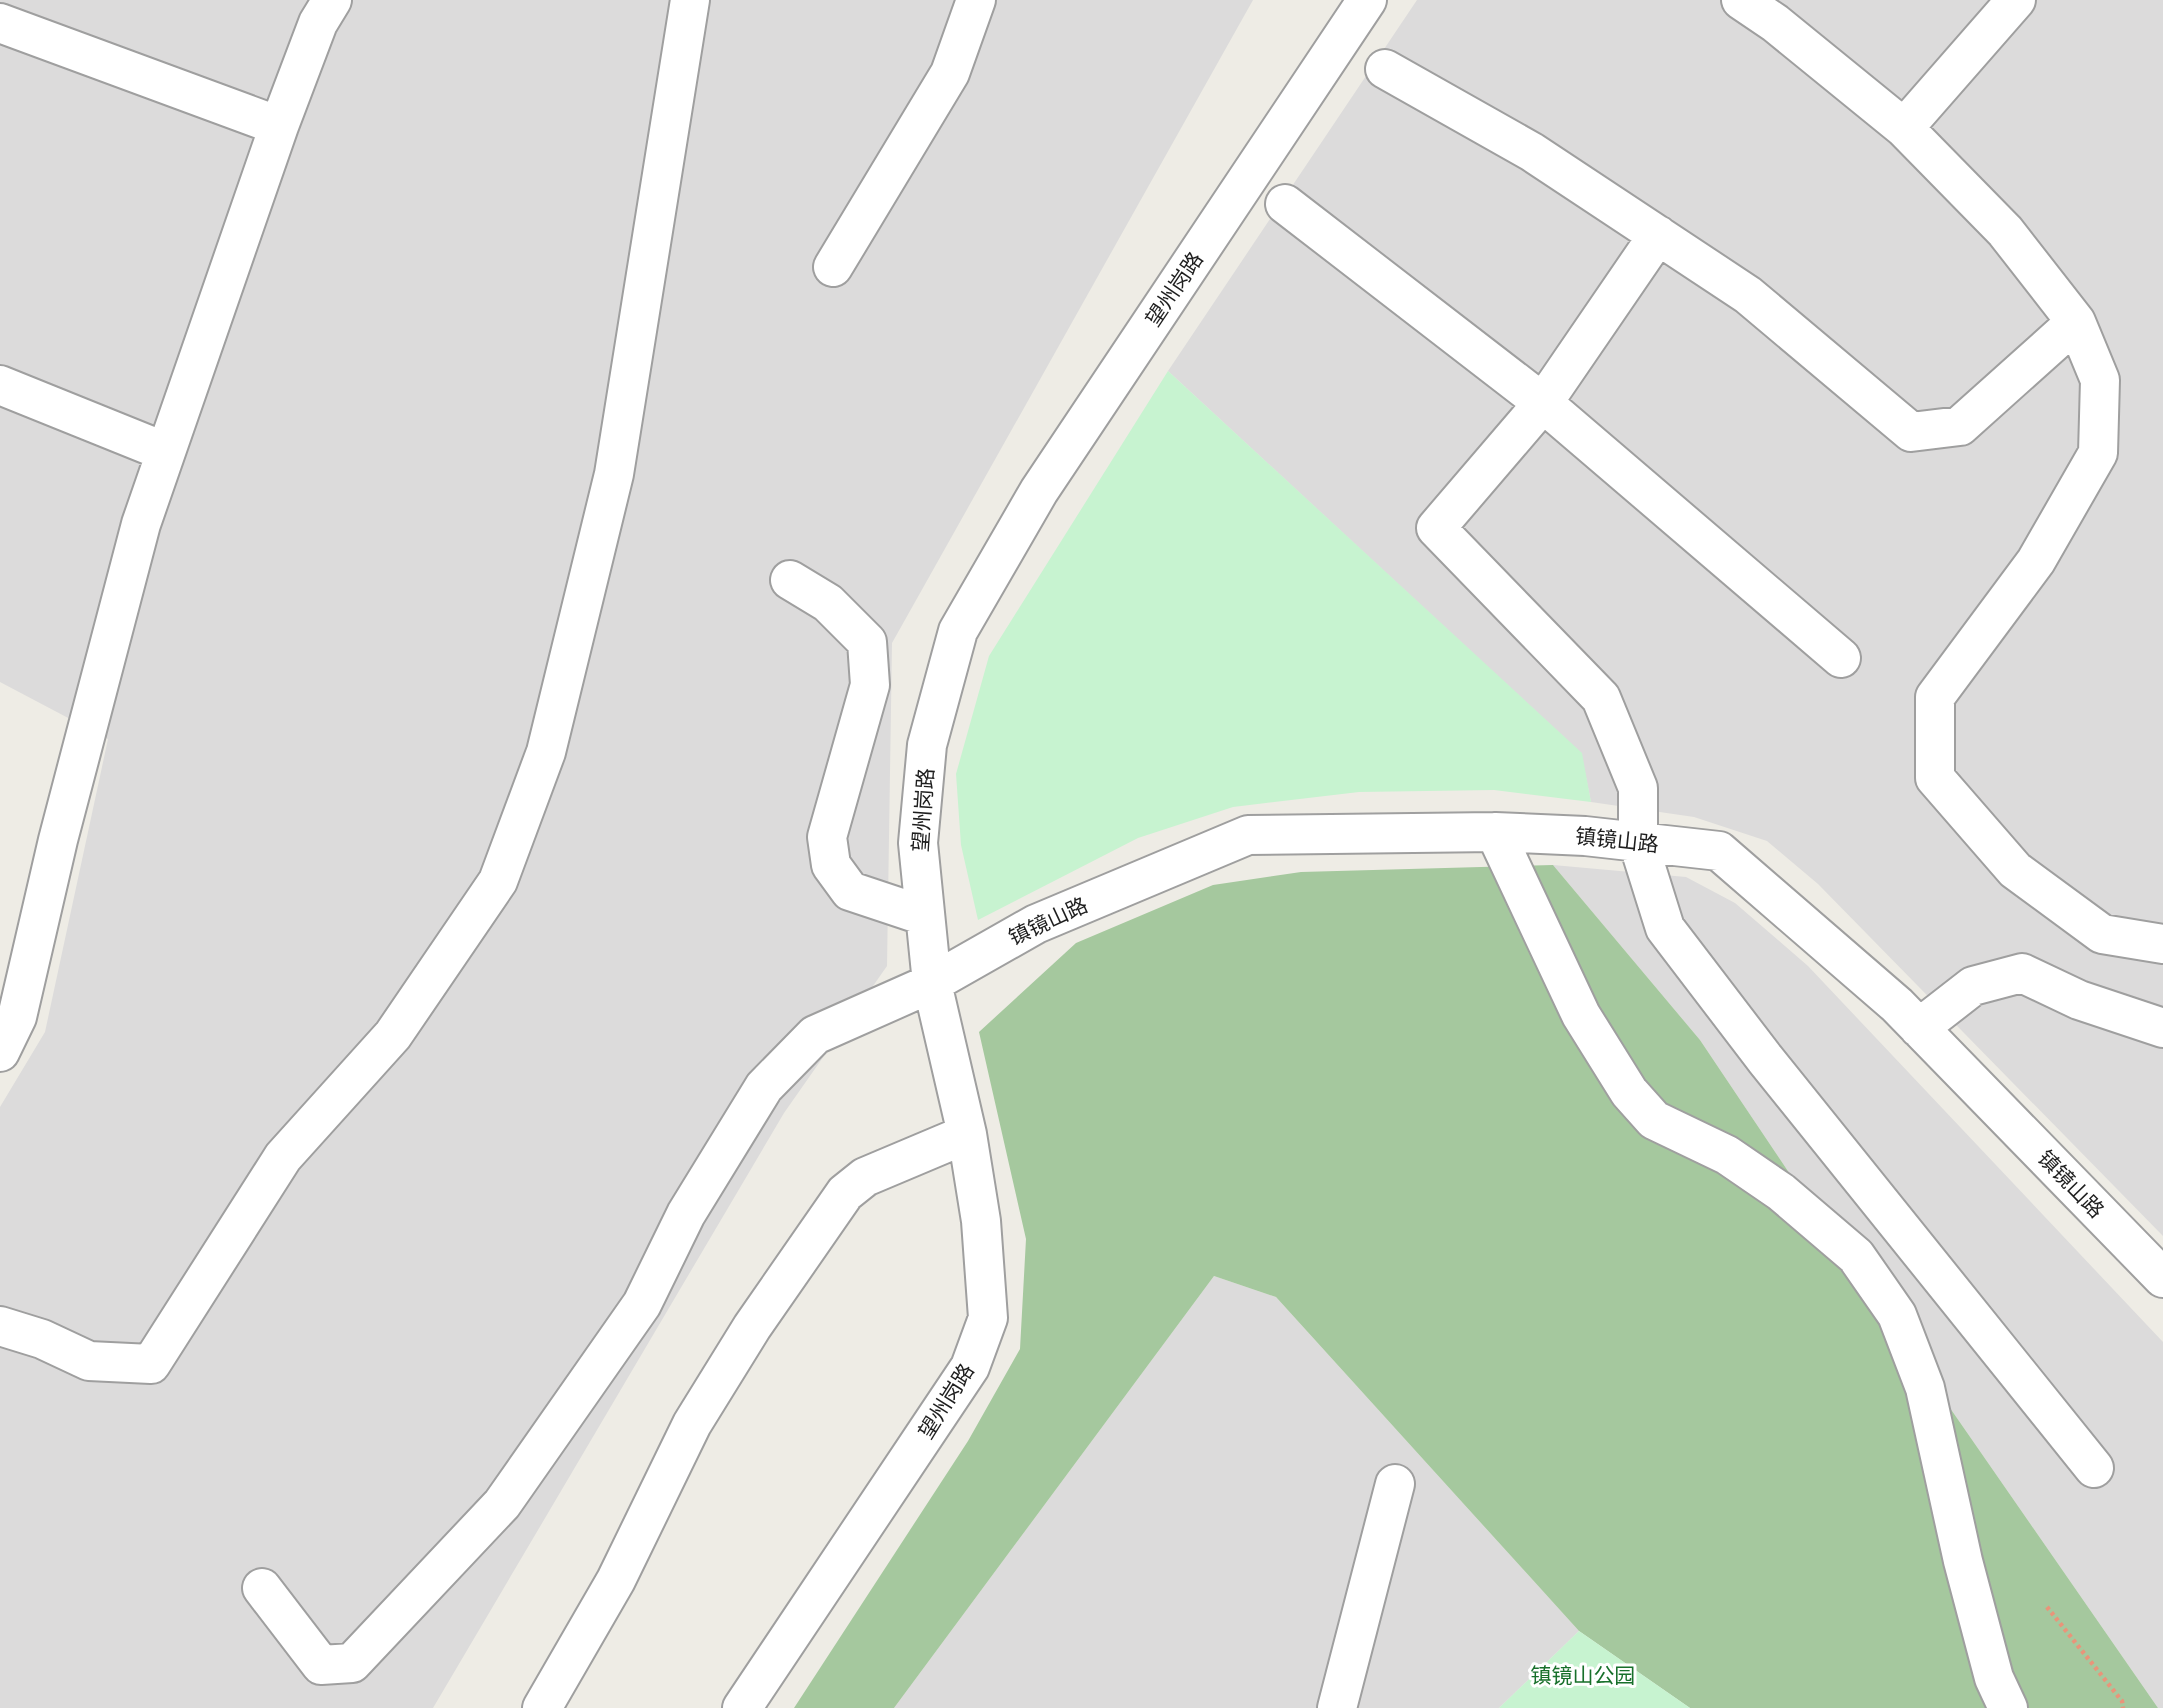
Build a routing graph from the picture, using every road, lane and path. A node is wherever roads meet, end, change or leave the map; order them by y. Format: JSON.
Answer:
{"nodes":[{"id":1,"x":332,"y":0,"type":"edge"},
{"id":2,"x":690,"y":0,"type":"edge"},
{"id":3,"x":976,"y":0,"type":"edge"},
{"id":4,"x":1367,"y":0,"type":"edge"},
{"id":5,"x":1741,"y":0,"type":"edge"},
{"id":6,"x":2016,"y":0,"type":"edge"},
{"id":7,"x":0,"y":23,"type":"edge"},
{"id":8,"x":1385,"y":69,"type":"dead end"},
{"id":9,"x":279,"y":126,"type":"junction"},
{"id":10,"x":1904,"y":128,"type":"junction"},
{"id":11,"x":1285,"y":204,"type":"dead end"},
{"id":12,"x":1658,"y":235,"type":"junction"},
{"id":13,"x":833,"y":267,"type":"dead end"},
{"id":14,"x":2076,"y":322,"type":"junction"},
{"id":15,"x":0,"y":385,"type":"edge"},
{"id":16,"x":1543,"y":402,"type":"junction"},
{"id":17,"x":166,"y":452,"type":"junction"},
{"id":18,"x":790,"y":580,"type":"dead end"},
{"id":19,"x":1841,"y":658,"type":"dead end"},
{"id":20,"x":1495,"y":832,"type":"junction"},
{"id":21,"x":1639,"y":842,"type":"junction"},
{"id":22,"x":925,"y":916,"type":"junction"},
{"id":23,"x":2163,"y":944,"type":"edge"},
{"id":24,"x":932,"y":983,"type":"junction"},
{"id":25,"x":1919,"y":1028,"type":"junction"},
{"id":26,"x":2163,"y":1028,"type":"edge"},
{"id":27,"x":0,"y":1052,"type":"edge"},
{"id":28,"x":967,"y":1134,"type":"junction"},
{"id":29,"x":2163,"y":1278,"type":"edge"},
{"id":30,"x":0,"y":1326,"type":"edge"},
{"id":31,"x":2094,"y":1468,"type":"dead end"},
{"id":32,"x":1395,"y":1484,"type":"dead end"},
{"id":33,"x":262,"y":1588,"type":"dead end"},
{"id":34,"x":2047,"y":1607,"type":"dead end"},
{"id":35,"x":542,"y":1708,"type":"edge"},
{"id":36,"x":742,"y":1708,"type":"edge"},
{"id":37,"x":1338,"y":1708,"type":"edge"},
{"id":38,"x":2007,"y":1708,"type":"edge"},
{"id":39,"x":2123,"y":1708,"type":"edge"}],
"edges":[{"from":1,"to":9,"type":"street"},
{"from":2,"to":30,"type":"street"},
{"from":3,"to":13,"type":"street"},
{"from":4,"to":22,"type":"street","name":"望州岗路"},
{"from":5,"to":10,"type":"street"},
{"from":6,"to":10,"type":"street"},
{"from":7,"to":9,"type":"street"},
{"from":8,"to":12,"type":"street"},
{"from":9,"to":17,"type":"street"},
{"from":10,"to":14,"type":"street"},
{"from":11,"to":16,"type":"street"},
{"from":12,"to":14,"type":"street"},
{"from":12,"to":16,"type":"street"},
{"from":14,"to":23,"type":"street"},
{"from":15,"to":17,"type":"street"},
{"from":16,"to":19,"type":"street"},
{"from":16,"to":21,"type":"street"},
{"from":17,"to":27,"type":"street"},
{"from":18,"to":22,"type":"street"},
{"from":20,"to":21,"type":"street","name":"镇镜山路"},
{"from":20,"to":24,"type":"street","name":"镇镜山路"},
{"from":20,"to":38,"type":"street"},
{"from":21,"to":25,"type":"street","name":"镇镜山路"},
{"from":21,"to":31,"type":"street"},
{"from":22,"to":24,"type":"street","name":"望州岗路"},
{"from":24,"to":28,"type":"street","name":"望州岗路"},
{"from":24,"to":33,"type":"street","name":"镇镜山路"},
{"from":25,"to":26,"type":"street"},
{"from":25,"to":29,"type":"street","name":"镇镜山路"},
{"from":28,"to":35,"type":"street"},
{"from":28,"to":36,"type":"street","name":"望州岗路"},
{"from":32,"to":37,"type":"street"},
{"from":34,"to":39,"type":"path"}]}
